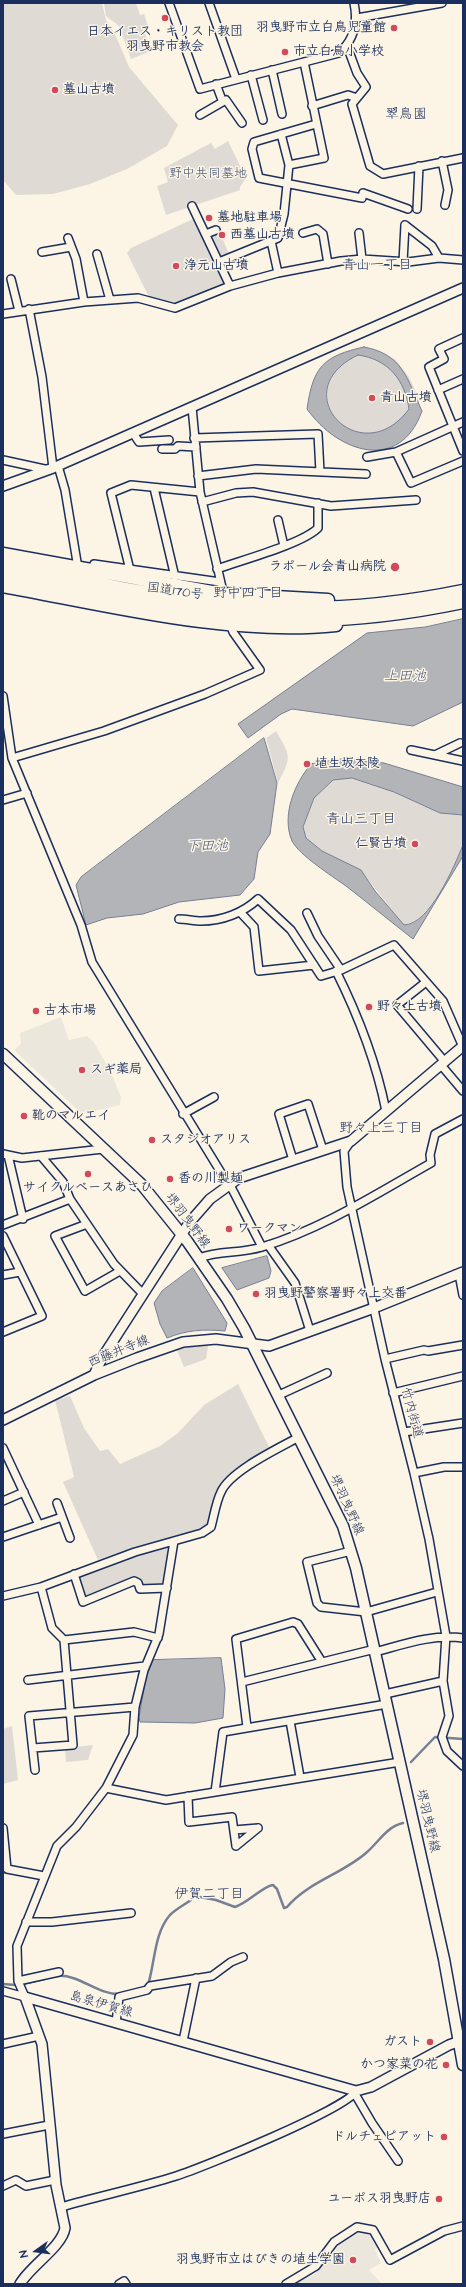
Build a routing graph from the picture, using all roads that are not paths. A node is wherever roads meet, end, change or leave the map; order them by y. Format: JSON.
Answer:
{"nodes":[{"id":1,"x":169,"y":3,"type":"edge"},
{"id":2,"x":209,"y":3,"type":"edge"},
{"id":3,"x":354,"y":3,"type":"edge"},
{"id":4,"x":442,"y":3,"type":"edge"},
{"id":5,"x":357,"y":18,"type":"junction"},
{"id":6,"x":347,"y":46,"type":"junction"},
{"id":7,"x":304,"y":62,"type":"junction"},
{"id":8,"x":272,"y":70,"type":"junction"},
{"id":9,"x":251,"y":75,"type":"junction"},
{"id":10,"x":236,"y":79,"type":"junction"},
{"id":11,"x":216,"y":84,"type":"junction"},
{"id":12,"x":356,"y":98,"type":"junction"},
{"id":13,"x":222,"y":100,"type":"junction"},
{"id":14,"x":312,"y":106,"type":"junction"},
{"id":15,"x":282,"y":114,"type":"dead end"},
{"id":16,"x":200,"y":115,"type":"dead end"},
{"id":17,"x":263,"y":120,"type":"dead end"},
{"id":18,"x":242,"y":123,"type":"dead end"},
{"id":19,"x":316,"y":124,"type":"junction"},
{"id":20,"x":281,"y":134,"type":"junction"},
{"id":21,"x":463,"y":158,"type":"edge"},
{"id":22,"x":442,"y":161,"type":"junction"},
{"id":23,"x":289,"y":165,"type":"junction"},
{"id":24,"x":418,"y":166,"type":"junction"},
{"id":25,"x":287,"y":182,"type":"junction"},
{"id":26,"x":445,"y":205,"type":"dead end"},
{"id":27,"x":192,"y":206,"type":"dead end"},
{"id":28,"x":408,"y":209,"type":"dead end"},
{"id":29,"x":417,"y":209,"type":"dead end"},
{"id":30,"x":216,"y":230,"type":"dead end"},
{"id":31,"x":303,"y":232,"type":"dead end"},
{"id":32,"x":359,"y":233,"type":"dead end"},
{"id":33,"x":206,"y":234,"type":"junction"},
{"id":34,"x":68,"y":238,"type":"dead end"},
{"id":35,"x":271,"y":241,"type":"junction"},
{"id":36,"x":71,"y":247,"type":"junction"},
{"id":37,"x":42,"y":252,"type":"dead end"},
{"id":38,"x":97,"y":254,"type":"dead end"},
{"id":39,"x":440,"y":258,"type":"junction"},
{"id":40,"x":362,"y":259,"type":"junction"},
{"id":41,"x":463,"y":260,"type":"edge"},
{"id":42,"x":219,"y":262,"type":"junction"},
{"id":43,"x":403,"y":262,"type":"junction"},
{"id":44,"x":328,"y":264,"type":"junction"},
{"id":45,"x":278,"y":272,"type":"junction"},
{"id":46,"x":11,"y":279,"type":"dead end"},
{"id":47,"x":230,"y":286,"type":"junction"},
{"id":48,"x":463,"y":288,"type":"edge"},
{"id":49,"x":110,"y":300,"type":"junction"},
{"id":50,"x":84,"y":302,"type":"junction"},
{"id":51,"x":29,"y":309,"type":"junction"},
{"id":52,"x":19,"y":311,"type":"junction"},
{"id":53,"x":3,"y":314,"type":"edge"},
{"id":54,"x":463,"y":338,"type":"edge"},
{"id":55,"x":463,"y":379,"type":"edge"},
{"id":56,"x":438,"y":390,"type":"junction"},
{"id":57,"x":192,"y":407,"type":"junction"},
{"id":58,"x":463,"y":422,"type":"edge"},
{"id":59,"x":454,"y":426,"type":"junction"},
{"id":60,"x":133,"y":432,"type":"junction"},
{"id":61,"x":194,"y":438,"type":"junction"},
{"id":62,"x":169,"y":440,"type":"dead end"},
{"id":63,"x":196,"y":448,"type":"junction"},
{"id":64,"x":162,"y":449,"type":"dead end"},
{"id":65,"x":463,"y":451,"type":"edge"},
{"id":66,"x":396,"y":452,"type":"junction"},
{"id":67,"x":367,"y":457,"type":"dead end"},
{"id":68,"x":3,"y":460,"type":"edge"},
{"id":69,"x":463,"y":461,"type":"edge"},
{"id":70,"x":53,"y":468,"type":"junction"},
{"id":71,"x":320,"y":472,"type":"junction"},
{"id":72,"x":366,"y":474,"type":"dead end"},
{"id":73,"x":198,"y":476,"type":"junction"},
{"id":74,"x":3,"y":486,"type":"edge"},
{"id":75,"x":154,"y":488,"type":"junction"},
{"id":76,"x":200,"y":492,"type":"junction"},
{"id":77,"x":416,"y":500,"type":"dead end"},
{"id":78,"x":202,"y":502,"type":"junction"},
{"id":79,"x":318,"y":503,"type":"junction"},
{"id":80,"x":278,"y":520,"type":"dead end"},
{"id":81,"x":284,"y":546,"type":"junction"},
{"id":82,"x":3,"y":554,"type":"edge"},
{"id":83,"x":3,"y":566,"type":"edge"},
{"id":84,"x":78,"y":568,"type":"junction"},
{"id":85,"x":217,"y":569,"type":"junction"},
{"id":86,"x":130,"y":570,"type":"junction"},
{"id":87,"x":92,"y":571,"type":"junction"},
{"id":88,"x":3,"y":576,"type":"edge"},
{"id":89,"x":175,"y":577,"type":"junction"},
{"id":90,"x":220,"y":582,"type":"junction"},
{"id":91,"x":3,"y":586,"type":"edge"},
{"id":92,"x":463,"y":591,"type":"edge"},
{"id":93,"x":114,"y":592,"type":"junction"},
{"id":94,"x":463,"y":602,"type":"edge"},
{"id":95,"x":226,"y":609,"type":"junction"},
{"id":96,"x":3,"y":696,"type":"edge"},
{"id":97,"x":460,"y":743,"type":"dead end"},
{"id":98,"x":411,"y":750,"type":"dead end"},
{"id":99,"x":435,"y":755,"type":"junction"},
{"id":100,"x":12,"y":758,"type":"junction"},
{"id":101,"x":463,"y":761,"type":"edge"},
{"id":102,"x":27,"y":793,"type":"junction"},
{"id":103,"x":3,"y":800,"type":"edge"},
{"id":104,"x":240,"y":912,"type":"junction"},
{"id":105,"x":307,"y":913,"type":"dead end"},
{"id":106,"x":179,"y":919,"type":"dead end"},
{"id":107,"x":314,"y":965,"type":"junction"},
{"id":108,"x":339,"y":970,"type":"junction"},
{"id":109,"x":426,"y":982,"type":"junction"},
{"id":110,"x":463,"y":1046,"type":"edge"},
{"id":111,"x":3,"y":1054,"type":"edge"},
{"id":112,"x":443,"y":1063,"type":"junction"},
{"id":113,"x":463,"y":1091,"type":"edge"},
{"id":114,"x":214,"y":1097,"type":"dead end"},
{"id":115,"x":386,"y":1111,"type":"junction"},
{"id":116,"x":183,"y":1114,"type":"junction"},
{"id":117,"x":463,"y":1119,"type":"edge"},
{"id":118,"x":351,"y":1141,"type":"junction"},
{"id":119,"x":103,"y":1149,"type":"junction"},
{"id":120,"x":323,"y":1150,"type":"junction"},
{"id":121,"x":6,"y":1154,"type":"edge"},
{"id":122,"x":41,"y":1156,"type":"junction"},
{"id":123,"x":293,"y":1160,"type":"junction"},
{"id":124,"x":229,"y":1184,"type":"junction"},
{"id":125,"x":70,"y":1199,"type":"junction"},
{"id":126,"x":352,"y":1207,"type":"junction"},
{"id":127,"x":23,"y":1219,"type":"junction"},
{"id":128,"x":3,"y":1224,"type":"edge"},
{"id":129,"x":87,"y":1224,"type":"junction"},
{"id":130,"x":182,"y":1234,"type":"junction"},
{"id":131,"x":3,"y":1236,"type":"edge"},
{"id":132,"x":265,"y":1246,"type":"junction"},
{"id":133,"x":199,"y":1258,"type":"junction"},
{"id":134,"x":120,"y":1271,"type":"junction"},
{"id":135,"x":20,"y":1272,"type":"junction"},
{"id":136,"x":461,"y":1273,"type":"edge"},
{"id":137,"x":3,"y":1275,"type":"edge"},
{"id":138,"x":143,"y":1294,"type":"junction"},
{"id":139,"x":463,"y":1295,"type":"edge"},
{"id":140,"x":374,"y":1308,"type":"junction"},
{"id":141,"x":310,"y":1331,"type":"junction"},
{"id":142,"x":3,"y":1332,"type":"edge"},
{"id":143,"x":252,"y":1345,"type":"junction"},
{"id":144,"x":463,"y":1345,"type":"edge"},
{"id":145,"x":385,"y":1359,"type":"junction"},
{"id":146,"x":327,"y":1373,"type":"dead end"},
{"id":147,"x":94,"y":1375,"type":"junction"},
{"id":148,"x":463,"y":1376,"type":"edge"},
{"id":149,"x":393,"y":1393,"type":"junction"},
{"id":150,"x":279,"y":1395,"type":"junction"},
{"id":151,"x":3,"y":1420,"type":"edge"},
{"id":152,"x":463,"y":1423,"type":"edge"},
{"id":153,"x":404,"y":1432,"type":"junction"},
{"id":154,"x":299,"y":1437,"type":"junction"},
{"id":155,"x":3,"y":1448,"type":"edge"},
{"id":156,"x":6,"y":1462,"type":"edge"},
{"id":157,"x":463,"y":1467,"type":"edge"},
{"id":158,"x":414,"y":1473,"type":"junction"},
{"id":159,"x":24,"y":1492,"type":"junction"},
{"id":160,"x":3,"y":1501,"type":"edge"},
{"id":161,"x":57,"y":1503,"type":"dead end"},
{"id":162,"x":62,"y":1517,"type":"junction"},
{"id":163,"x":39,"y":1525,"type":"junction"},
{"id":164,"x":3,"y":1537,"type":"edge"},
{"id":165,"x":70,"y":1538,"type":"dead end"},
{"id":166,"x":174,"y":1542,"type":"junction"},
{"id":167,"x":351,"y":1551,"type":"junction"},
{"id":168,"x":74,"y":1574,"type":"junction"},
{"id":169,"x":41,"y":1586,"type":"junction"},
{"id":170,"x":167,"y":1588,"type":"junction"},
{"id":171,"x":437,"y":1592,"type":"junction"},
{"id":172,"x":3,"y":1596,"type":"edge"},
{"id":173,"x":366,"y":1612,"type":"junction"},
{"id":174,"x":446,"y":1636,"type":"junction"},
{"id":175,"x":158,"y":1638,"type":"junction"},
{"id":176,"x":463,"y":1638,"type":"edge"},
{"id":177,"x":64,"y":1640,"type":"junction"},
{"id":178,"x":375,"y":1650,"type":"junction"},
{"id":179,"x":322,"y":1662,"type":"junction"},
{"id":180,"x":146,"y":1666,"type":"junction"},
{"id":181,"x":67,"y":1675,"type":"junction"},
{"id":182,"x":28,"y":1680,"type":"dead end"},
{"id":183,"x":443,"y":1681,"type":"junction"},
{"id":184,"x":242,"y":1682,"type":"junction"},
{"id":185,"x":386,"y":1699,"type":"junction"},
{"id":186,"x":135,"y":1707,"type":"junction"},
{"id":187,"x":70,"y":1712,"type":"junction"},
{"id":188,"x":290,"y":1721,"type":"junction"},
{"id":189,"x":247,"y":1727,"type":"junction"},
{"id":190,"x":33,"y":1748,"type":"junction"},
{"id":191,"x":400,"y":1762,"type":"junction"},
{"id":192,"x":463,"y":1766,"type":"edge"},
{"id":193,"x":35,"y":1770,"type":"dead end"},
{"id":194,"x":300,"y":1777,"type":"junction"},
{"id":195,"x":106,"y":1788,"type":"junction"},
{"id":196,"x":215,"y":1792,"type":"junction"},
{"id":197,"x":188,"y":1796,"type":"junction"},
{"id":198,"x":3,"y":1828,"type":"edge"},
{"id":199,"x":234,"y":1830,"type":"dead end"},
{"id":200,"x":4,"y":1840,"type":"edge"},
{"id":201,"x":44,"y":1876,"type":"junction"},
{"id":202,"x":131,"y":1913,"type":"dead end"},
{"id":203,"x":26,"y":1922,"type":"junction"},
{"id":204,"x":243,"y":1957,"type":"dead end"},
{"id":205,"x":59,"y":1972,"type":"dead end"},
{"id":206,"x":196,"y":1978,"type":"junction"},
{"id":207,"x":18,"y":1981,"type":"junction"},
{"id":208,"x":3,"y":1992,"type":"edge"},
{"id":209,"x":25,"y":1997,"type":"junction"},
{"id":210,"x":116,"y":2023,"type":"junction"},
{"id":211,"x":39,"y":2036,"type":"junction"},
{"id":212,"x":461,"y":2041,"type":"edge"},
{"id":213,"x":183,"y":2042,"type":"junction"},
{"id":214,"x":3,"y":2044,"type":"edge"},
{"id":215,"x":463,"y":2065,"type":"edge"},
{"id":216,"x":356,"y":2092,"type":"junction"},
{"id":217,"x":49,"y":2125,"type":"junction"},
{"id":218,"x":3,"y":2134,"type":"edge"},
{"id":219,"x":398,"y":2161,"type":"dead end"},
{"id":220,"x":55,"y":2180,"type":"junction"},
{"id":221,"x":3,"y":2186,"type":"edge"},
{"id":222,"x":61,"y":2207,"type":"junction"},
{"id":223,"x":463,"y":2226,"type":"edge"},
{"id":224,"x":20,"y":2284,"type":"edge"},
{"id":225,"x":119,"y":2284,"type":"edge"},
{"id":226,"x":126,"y":2284,"type":"edge"},
{"id":227,"x":286,"y":2284,"type":"edge"}],
"edges":[{"from":1,"to":11,"type":"street"},
{"from":2,"to":10,"type":"street"},
{"from":3,"to":5,"type":"street"},
{"from":4,"to":5,"type":"street"},
{"from":5,"to":6,"type":"street"},
{"from":6,"to":7,"type":"street"},
{"from":6,"to":12,"type":"street"},
{"from":7,"to":8,"type":"street"},
{"from":7,"to":14,"type":"street"},
{"from":8,"to":9,"type":"street"},
{"from":8,"to":15,"type":"street"},
{"from":9,"to":10,"type":"street"},
{"from":9,"to":17,"type":"street"},
{"from":10,"to":11,"type":"street"},
{"from":11,"to":13,"type":"street"},
{"from":12,"to":14,"type":"street"},
{"from":12,"to":24,"type":"street"},
{"from":13,"to":16,"type":"street"},
{"from":13,"to":18,"type":"street"},
{"from":14,"to":19,"type":"street"},
{"from":19,"to":20,"type":"street"},
{"from":19,"to":23,"type":"street"},
{"from":20,"to":23,"type":"street"},
{"from":20,"to":25,"type":"street"},
{"from":21,"to":22,"type":"street"},
{"from":22,"to":24,"type":"street"},
{"from":22,"to":26,"type":"street"},
{"from":23,"to":25,"type":"street"},
{"from":24,"to":29,"type":"street"},
{"from":25,"to":28,"type":"street"},
{"from":25,"to":35,"type":"street"},
{"from":27,"to":33,"type":"street"},
{"from":30,"to":33,"type":"street"},
{"from":31,"to":44,"type":"street"},
{"from":32,"to":40,"type":"street"},
{"from":33,"to":42,"type":"street"},
{"from":34,"to":36,"type":"street"},
{"from":35,"to":42,"type":"street"},
{"from":35,"to":45,"type":"street"},
{"from":36,"to":37,"type":"street"},
{"from":36,"to":50,"type":"street"},
{"from":38,"to":49,"type":"street"},
{"from":39,"to":41,"type":"street"},
{"from":39,"to":43,"type":"street"},
{"from":39,"to":43,"type":"street"},
{"from":40,"to":43,"type":"street"},
{"from":40,"to":44,"type":"street"},
{"from":42,"to":47,"type":"street"},
{"from":44,"to":45,"type":"street"},
{"from":45,"to":47,"type":"street"},
{"from":46,"to":52,"type":"street"},
{"from":47,"to":49,"type":"street"},
{"from":48,"to":57,"type":"street"},
{"from":49,"to":50,"type":"street"},
{"from":50,"to":51,"type":"street"},
{"from":51,"to":52,"type":"street"},
{"from":51,"to":70,"type":"street"},
{"from":52,"to":53,"type":"street"},
{"from":54,"to":56,"type":"street"},
{"from":55,"to":56,"type":"street"},
{"from":56,"to":59,"type":"street"},
{"from":57,"to":60,"type":"street"},
{"from":57,"to":61,"type":"street"},
{"from":58,"to":59,"type":"street"},
{"from":59,"to":65,"type":"street"},
{"from":59,"to":66,"type":"street"},
{"from":60,"to":62,"type":"street"},
{"from":60,"to":70,"type":"street"},
{"from":61,"to":63,"type":"street"},
{"from":61,"to":71,"type":"street"},
{"from":63,"to":64,"type":"street"},
{"from":63,"to":73,"type":"street"},
{"from":66,"to":67,"type":"street"},
{"from":66,"to":69,"type":"street"},
{"from":68,"to":70,"type":"street"},
{"from":70,"to":74,"type":"street"},
{"from":70,"to":84,"type":"street"},
{"from":71,"to":72,"type":"street"},
{"from":71,"to":73,"type":"street"},
{"from":73,"to":76,"type":"street"},
{"from":75,"to":76,"type":"street"},
{"from":75,"to":86,"type":"street"},
{"from":75,"to":89,"type":"street"},
{"from":76,"to":78,"type":"street"},
{"from":77,"to":79,"type":"street"},
{"from":78,"to":79,"type":"street"},
{"from":78,"to":85,"type":"street"},
{"from":79,"to":81,"type":"street"},
{"from":80,"to":81,"type":"street"},
{"from":81,"to":85,"type":"street"},
{"from":82,"to":84,"type":"highway"},
{"from":83,"to":93,"type":"highway","name":"国道170号"},
{"from":84,"to":87,"type":"highway"},
{"from":85,"to":90,"type":"street"},
{"from":86,"to":87,"type":"street"},
{"from":86,"to":89,"type":"street"},
{"from":87,"to":95,"type":"highway"},
{"from":88,"to":93,"type":"highway","name":"国道170号"},
{"from":89,"to":90,"type":"street"},
{"from":90,"to":95,"type":"street"},
{"from":91,"to":95,"type":"highway"},
{"from":92,"to":95,"type":"highway","name":"国道170号"},
{"from":93,"to":95,"type":"highway","name":"国道170号"},
{"from":94,"to":95,"type":"highway"},
{"from":95,"to":100,"type":"street"},
{"from":96,"to":100,"type":"street"},
{"from":97,"to":99,"type":"street"},
{"from":98,"to":99,"type":"street"},
{"from":99,"to":101,"type":"street"},
{"from":100,"to":102,"type":"street"},
{"from":102,"to":103,"type":"street"},
{"from":102,"to":116,"type":"street"},
{"from":104,"to":106,"type":"street"},
{"from":104,"to":107,"type":"street"},
{"from":104,"to":107,"type":"street"},
{"from":105,"to":108,"type":"street"},
{"from":107,"to":108,"type":"street"},
{"from":108,"to":109,"type":"street"},
{"from":108,"to":115,"type":"street"},
{"from":109,"to":110,"type":"street"},
{"from":109,"to":112,"type":"street"},
{"from":110,"to":112,"type":"street"},
{"from":111,"to":119,"type":"main road","name":"堺羽曳野線"},
{"from":112,"to":113,"type":"street"},
{"from":112,"to":115,"type":"street"},
{"from":114,"to":116,"type":"street"},
{"from":115,"to":118,"type":"street"},
{"from":116,"to":124,"type":"street"},
{"from":117,"to":126,"type":"street"},
{"from":118,"to":120,"type":"street"},
{"from":118,"to":126,"type":"street","name":"竹内街道"},
{"from":119,"to":122,"type":"street"},
{"from":119,"to":130,"type":"main road","name":"堺羽曳野線"},
{"from":120,"to":123,"type":"street"},
{"from":120,"to":123,"type":"street"},
{"from":121,"to":122,"type":"street"},
{"from":121,"to":127,"type":"street"},
{"from":122,"to":125,"type":"street"},
{"from":123,"to":124,"type":"street"},
{"from":124,"to":130,"type":"street"},
{"from":124,"to":132,"type":"street"},
{"from":125,"to":127,"type":"street"},
{"from":125,"to":129,"type":"street"},
{"from":126,"to":132,"type":"street"},
{"from":126,"to":140,"type":"street","name":"竹内街道"},
{"from":127,"to":128,"type":"street"},
{"from":129,"to":134,"type":"street"},
{"from":129,"to":134,"type":"street"},
{"from":130,"to":133,"type":"main road","name":"堺羽曳野線"},
{"from":130,"to":138,"type":"street"},
{"from":131,"to":135,"type":"street"},
{"from":132,"to":133,"type":"street"},
{"from":132,"to":141,"type":"street"},
{"from":133,"to":143,"type":"main road","name":"堺羽曳野線"},
{"from":134,"to":138,"type":"street"},
{"from":135,"to":137,"type":"street"},
{"from":135,"to":142,"type":"street"},
{"from":136,"to":139,"type":"street"},
{"from":136,"to":140,"type":"street","name":"西藤井寺線"},
{"from":138,"to":147,"type":"street"},
{"from":140,"to":141,"type":"street","name":"西藤井寺線"},
{"from":140,"to":145,"type":"street","name":"竹内街道"},
{"from":141,"to":143,"type":"street","name":"西藤井寺線"},
{"from":143,"to":147,"type":"street","name":"西藤井寺線"},
{"from":143,"to":150,"type":"main road","name":"堺羽曳野線"},
{"from":144,"to":145,"type":"street"},
{"from":145,"to":149,"type":"street","name":"竹内街道"},
{"from":146,"to":150,"type":"street"},
{"from":147,"to":151,"type":"street","name":"西藤井寺線"},
{"from":148,"to":149,"type":"street"},
{"from":149,"to":153,"type":"street","name":"竹内街道"},
{"from":150,"to":154,"type":"main road","name":"堺羽曳野線"},
{"from":152,"to":153,"type":"street"},
{"from":153,"to":158,"type":"street","name":"竹内街道"},
{"from":154,"to":166,"type":"street"},
{"from":154,"to":167,"type":"main road","name":"堺羽曳野線"},
{"from":155,"to":156,"type":"street"},
{"from":156,"to":159,"type":"street"},
{"from":157,"to":158,"type":"street"},
{"from":158,"to":171,"type":"street","name":"竹内街道"},
{"from":159,"to":160,"type":"street"},
{"from":159,"to":163,"type":"street"},
{"from":161,"to":162,"type":"street"},
{"from":162,"to":163,"type":"street"},
{"from":162,"to":165,"type":"street"},
{"from":163,"to":164,"type":"street"},
{"from":166,"to":168,"type":"street"},
{"from":166,"to":170,"type":"street"},
{"from":167,"to":173,"type":"main road","name":"堺羽曳野線"},
{"from":167,"to":173,"type":"street"},
{"from":168,"to":169,"type":"street"},
{"from":168,"to":170,"type":"street"},
{"from":169,"to":172,"type":"street"},
{"from":169,"to":177,"type":"street"},
{"from":170,"to":175,"type":"street"},
{"from":171,"to":173,"type":"street"},
{"from":171,"to":174,"type":"street","name":"竹内街道"},
{"from":173,"to":178,"type":"main road","name":"堺羽曳野線"},
{"from":174,"to":176,"type":"street"},
{"from":174,"to":178,"type":"street"},
{"from":174,"to":183,"type":"street","name":"竹内街道"},
{"from":175,"to":177,"type":"street"},
{"from":175,"to":180,"type":"street"},
{"from":177,"to":181,"type":"street"},
{"from":178,"to":179,"type":"street"},
{"from":178,"to":185,"type":"main road","name":"堺羽曳野線"},
{"from":179,"to":184,"type":"street"},
{"from":179,"to":184,"type":"street"},
{"from":180,"to":181,"type":"street"},
{"from":180,"to":186,"type":"street"},
{"from":181,"to":182,"type":"street"},
{"from":181,"to":187,"type":"street"},
{"from":183,"to":185,"type":"street"},
{"from":183,"to":192,"type":"street","name":"竹内街道"},
{"from":184,"to":189,"type":"street"},
{"from":185,"to":188,"type":"street"},
{"from":185,"to":191,"type":"main road","name":"堺羽曳野線"},
{"from":186,"to":187,"type":"street"},
{"from":186,"to":195,"type":"street"},
{"from":187,"to":190,"type":"street"},
{"from":187,"to":190,"type":"street"},
{"from":188,"to":189,"type":"street"},
{"from":188,"to":194,"type":"street"},
{"from":189,"to":196,"type":"street"},
{"from":190,"to":193,"type":"street"},
{"from":191,"to":194,"type":"street"},
{"from":191,"to":212,"type":"main road","name":"堺羽曳野線"},
{"from":194,"to":196,"type":"street"},
{"from":195,"to":197,"type":"street"},
{"from":195,"to":201,"type":"street"},
{"from":196,"to":197,"type":"street"},
{"from":197,"to":199,"type":"street"},
{"from":198,"to":200,"type":"street"},
{"from":200,"to":201,"type":"street"},
{"from":201,"to":203,"type":"street"},
{"from":202,"to":203,"type":"street"},
{"from":203,"to":207,"type":"street"},
{"from":204,"to":206,"type":"street"},
{"from":205,"to":207,"type":"street"},
{"from":206,"to":210,"type":"street"},
{"from":206,"to":213,"type":"street"},
{"from":207,"to":209,"type":"street"},
{"from":208,"to":209,"type":"street"},
{"from":209,"to":210,"type":"street","name":"島泉伊賀線"},
{"from":209,"to":211,"type":"street"},
{"from":210,"to":213,"type":"street","name":"島泉伊賀線"},
{"from":211,"to":214,"type":"street"},
{"from":211,"to":217,"type":"street"},
{"from":212,"to":215,"type":"main road","name":"堺羽曳野線"},
{"from":212,"to":216,"type":"street"},
{"from":213,"to":216,"type":"street","name":"島泉伊賀線"},
{"from":216,"to":219,"type":"street"},
{"from":216,"to":222,"type":"street"},
{"from":217,"to":218,"type":"street"},
{"from":217,"to":220,"type":"street"},
{"from":220,"to":221,"type":"street"},
{"from":220,"to":222,"type":"street"},
{"from":222,"to":224,"type":"street"},
{"from":223,"to":227,"type":"street"},
{"from":225,"to":226,"type":"street"}]}
